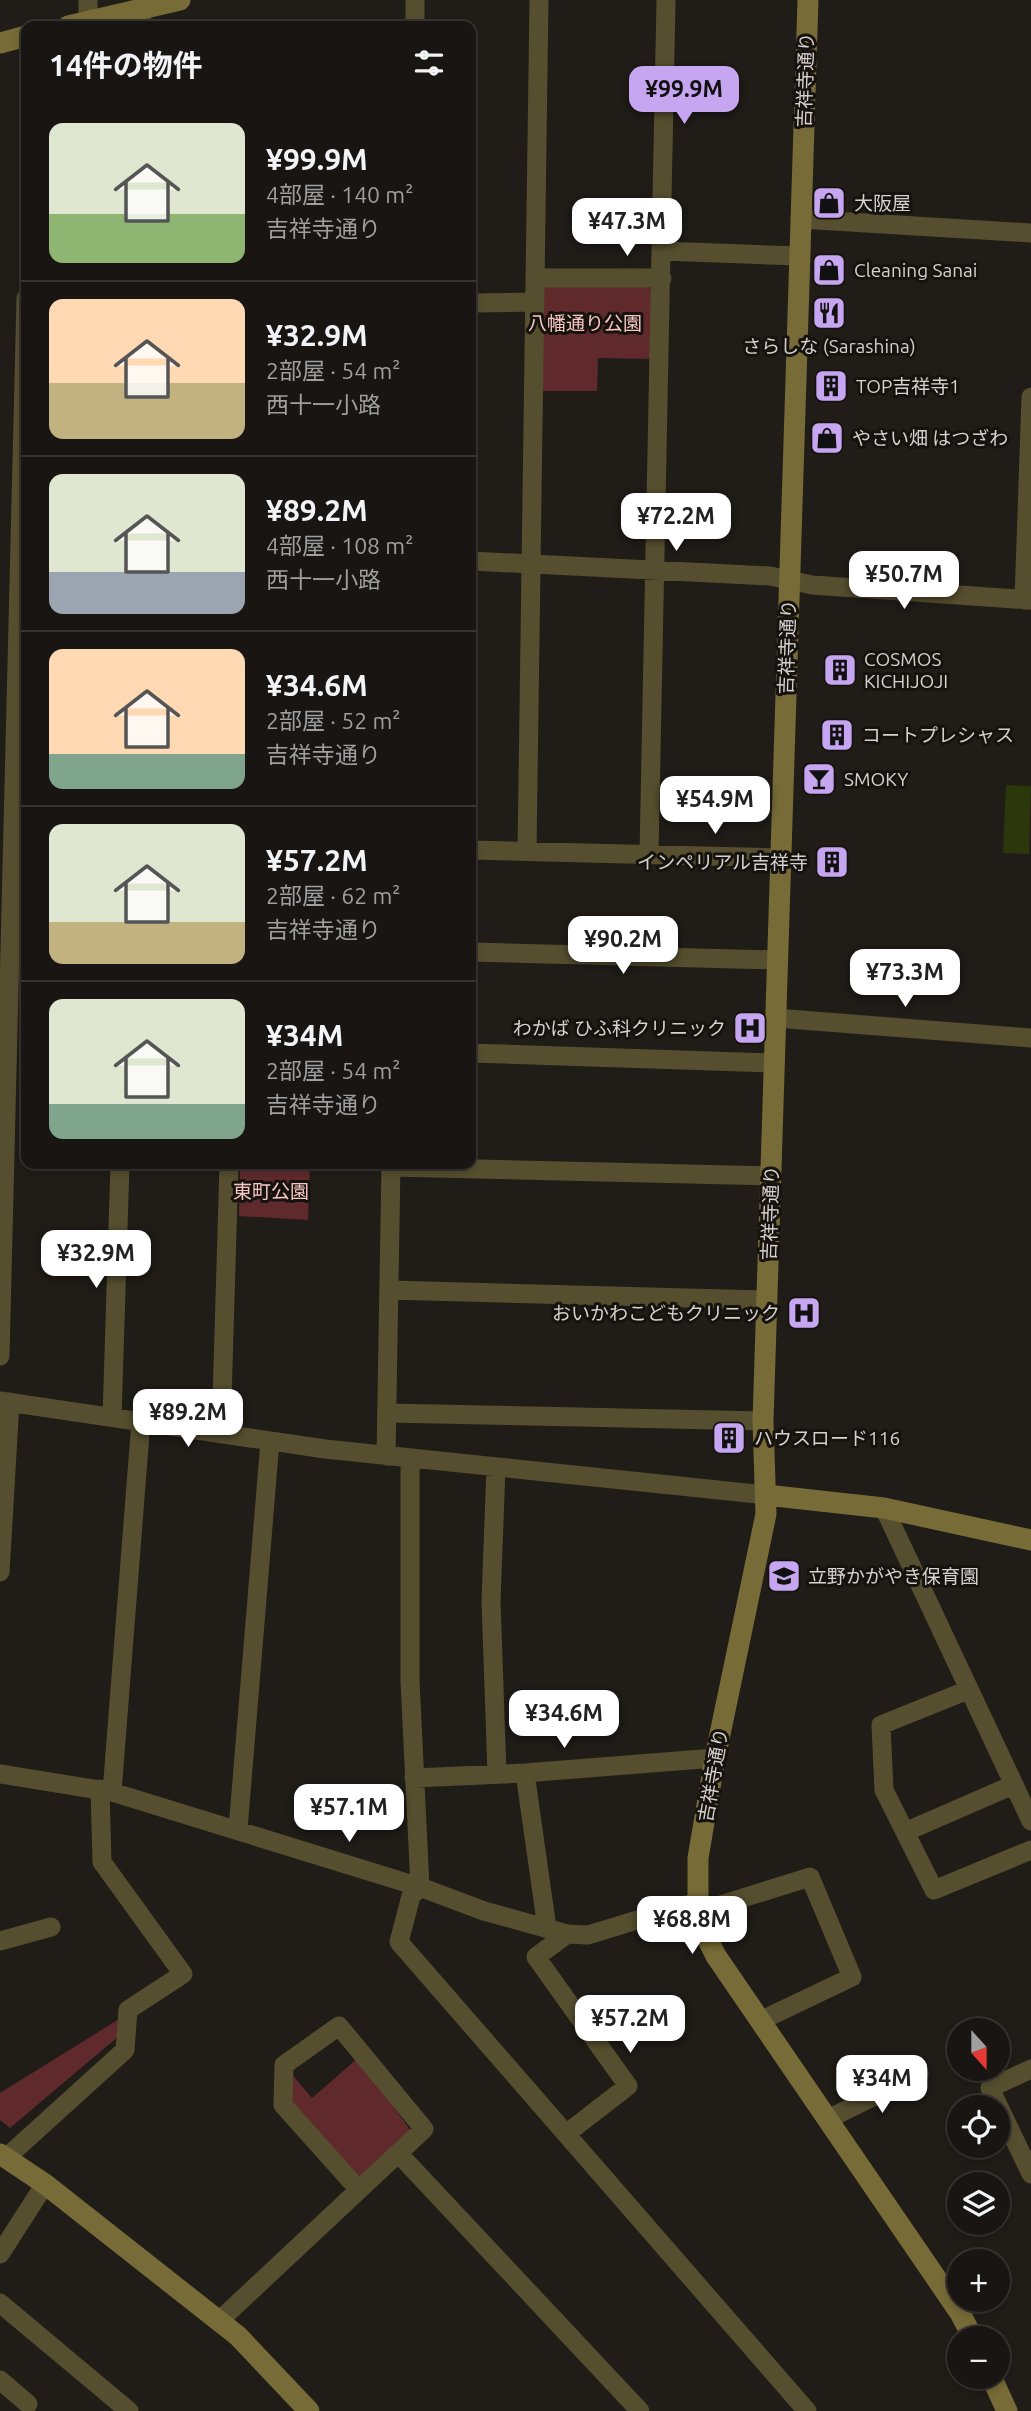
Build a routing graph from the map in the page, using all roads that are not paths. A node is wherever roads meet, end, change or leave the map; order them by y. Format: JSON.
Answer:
{"nodes":[{"id":1,"x":88,"y":0,"type":"edge"},
{"id":2,"x":180,"y":0,"type":"edge"},
{"id":3,"x":415,"y":0,"type":"edge"},
{"id":4,"x":539,"y":0,"type":"edge"},
{"id":5,"x":666,"y":0,"type":"edge"},
{"id":6,"x":808,"y":0,"type":"edge"},
{"id":7,"x":142,"y":18,"type":"edge"},
{"id":8,"x":79,"y":21,"type":"edge"},
{"id":9,"x":110,"y":21,"type":"edge"},
{"id":10,"x":415,"y":21,"type":"edge"},
{"id":11,"x":21,"y":37,"type":"edge"},
{"id":12,"x":0,"y":43,"type":"edge"},
{"id":13,"x":800,"y":219,"type":"junction"},
{"id":14,"x":1031,"y":233,"type":"edge"},
{"id":15,"x":662,"y":251,"type":"junction"},
{"id":16,"x":798,"y":256,"type":"junction"},
{"id":17,"x":535,"y":278,"type":"junction"},
{"id":18,"x":662,"y":278,"type":"junction"},
{"id":19,"x":535,"y":302,"type":"junction"},
{"id":20,"x":476,"y":303,"type":"edge"},
{"id":21,"x":1031,"y":397,"type":"edge"},
{"id":22,"x":21,"y":501,"type":"edge"},
{"id":23,"x":476,"y":561,"type":"edge"},
{"id":24,"x":531,"y":565,"type":"junction"},
{"id":25,"x":655,"y":572,"type":"junction"},
{"id":26,"x":790,"y":580,"type":"junction"},
{"id":27,"x":1028,"y":600,"type":"edge"},
{"id":28,"x":476,"y":849,"type":"edge"},
{"id":29,"x":527,"y":851,"type":"junction"},
{"id":30,"x":649,"y":854,"type":"junction"},
{"id":31,"x":780,"y":858,"type":"junction"},
{"id":32,"x":476,"y":952,"type":"edge"},
{"id":33,"x":776,"y":960,"type":"junction"},
{"id":34,"x":776,"y":1018,"type":"junction"},
{"id":35,"x":1031,"y":1038,"type":"edge"},
{"id":36,"x":476,"y":1053,"type":"edge"},
{"id":37,"x":775,"y":1063,"type":"junction"},
{"id":38,"x":476,"y":1167,"type":"edge"},
{"id":39,"x":120,"y":1169,"type":"edge"},
{"id":40,"x":229,"y":1169,"type":"edge"},
{"id":41,"x":391,"y":1169,"type":"edge"},
{"id":42,"x":771,"y":1176,"type":"junction"},
{"id":43,"x":389,"y":1290,"type":"junction"},
{"id":44,"x":767,"y":1300,"type":"junction"},
{"id":45,"x":0,"y":1356,"type":"edge"},
{"id":46,"x":5,"y":1401,"type":"edge"},
{"id":47,"x":387,"y":1413,"type":"junction"},
{"id":48,"x":112,"y":1417,"type":"junction"},
{"id":49,"x":141,"y":1421,"type":"junction"},
{"id":50,"x":763,"y":1421,"type":"junction"},
{"id":51,"x":221,"y":1434,"type":"junction"},
{"id":52,"x":270,"y":1441,"type":"junction"},
{"id":53,"x":386,"y":1456,"type":"junction"},
{"id":54,"x":410,"y":1459,"type":"junction"},
{"id":55,"x":496,"y":1467,"type":"junction"},
{"id":56,"x":766,"y":1494,"type":"junction"},
{"id":57,"x":884,"y":1508,"type":"junction"},
{"id":58,"x":1029,"y":1543,"type":"edge"},
{"id":59,"x":0,"y":1572,"type":"edge"},
{"id":60,"x":968,"y":1690,"type":"junction"},
{"id":61,"x":715,"y":1758,"type":"junction"},
{"id":62,"x":0,"y":1773,"type":"edge"},
{"id":63,"x":525,"y":1773,"type":"junction"},
{"id":64,"x":497,"y":1774,"type":"junction"},
{"id":65,"x":414,"y":1778,"type":"junction"},
{"id":66,"x":1013,"y":1785,"type":"junction"},
{"id":67,"x":106,"y":1791,"type":"junction"},
{"id":68,"x":1031,"y":1821,"type":"edge"},
{"id":69,"x":238,"y":1829,"type":"junction"},
{"id":70,"x":905,"y":1832,"type":"junction"},
{"id":71,"x":1031,"y":1850,"type":"edge"},
{"id":72,"x":420,"y":1887,"type":"junction"},
{"id":73,"x":697,"y":1907,"type":"junction"},
{"id":74,"x":51,"y":1927,"type":"dead end"},
{"id":75,"x":547,"y":1928,"type":"junction"},
{"id":76,"x":567,"y":1934,"type":"junction"},
{"id":77,"x":0,"y":1941,"type":"edge"},
{"id":78,"x":760,"y":2021,"type":"junction"},
{"id":79,"x":1031,"y":2069,"type":"edge"},
{"id":80,"x":919,"y":2074,"type":"dead end"},
{"id":81,"x":828,"y":2119,"type":"junction"},
{"id":82,"x":566,"y":2134,"type":"junction"},
{"id":83,"x":398,"y":2153,"type":"junction"},
{"id":84,"x":3,"y":2156,"type":"edge"},
{"id":85,"x":1031,"y":2174,"type":"edge"},
{"id":86,"x":45,"y":2184,"type":"junction"},
{"id":87,"x":359,"y":2190,"type":"junction"},
{"id":88,"x":0,"y":2254,"type":"edge"},
{"id":89,"x":0,"y":2303,"type":"edge"},
{"id":90,"x":219,"y":2321,"type":"junction"},
{"id":91,"x":967,"y":2326,"type":"edge"},
{"id":92,"x":0,"y":2380,"type":"edge"},
{"id":93,"x":997,"y":2389,"type":"edge"},
{"id":94,"x":28,"y":2404,"type":"dead end"},
{"id":95,"x":129,"y":2411,"type":"edge"},
{"id":96,"x":309,"y":2411,"type":"edge"},
{"id":97,"x":640,"y":2411,"type":"edge"},
{"id":98,"x":807,"y":2411,"type":"edge"},
{"id":99,"x":1007,"y":2411,"type":"edge"}],
"edges":[{"from":1,"to":8,"type":"street"},
{"from":2,"to":7,"type":"main road"},
{"from":3,"to":10,"type":"street"},
{"from":4,"to":17,"type":"street"},
{"from":5,"to":15,"type":"street"},
{"from":6,"to":13,"type":"main road","name":"吉祥寺通り"},
{"from":7,"to":9,"type":"main road"},
{"from":11,"to":12,"type":"main road"},
{"from":13,"to":14,"type":"street"},
{"from":13,"to":16,"type":"main road","name":"吉祥寺通り"},
{"from":15,"to":16,"type":"street"},
{"from":15,"to":18,"type":"street"},
{"from":16,"to":26,"type":"main road","name":"吉祥寺通り"},
{"from":17,"to":18,"type":"street"},
{"from":17,"to":19,"type":"street"},
{"from":18,"to":25,"type":"street"},
{"from":19,"to":20,"type":"street"},
{"from":19,"to":24,"type":"street"},
{"from":21,"to":27,"type":"street"},
{"from":22,"to":45,"type":"street"},
{"from":23,"to":24,"type":"street"},
{"from":24,"to":25,"type":"street"},
{"from":24,"to":29,"type":"street"},
{"from":25,"to":26,"type":"street"},
{"from":25,"to":30,"type":"street"},
{"from":26,"to":27,"type":"street"},
{"from":26,"to":31,"type":"main road","name":"吉祥寺通り"},
{"from":28,"to":29,"type":"street"},
{"from":29,"to":30,"type":"street"},
{"from":30,"to":31,"type":"street"},
{"from":31,"to":33,"type":"main road","name":"吉祥寺通り"},
{"from":32,"to":33,"type":"street"},
{"from":33,"to":34,"type":"main road","name":"吉祥寺通り"},
{"from":34,"to":35,"type":"street"},
{"from":34,"to":37,"type":"main road","name":"吉祥寺通り"},
{"from":36,"to":37,"type":"street"},
{"from":37,"to":42,"type":"main road","name":"吉祥寺通り"},
{"from":38,"to":42,"type":"street"},
{"from":39,"to":48,"type":"street"},
{"from":40,"to":51,"type":"street"},
{"from":41,"to":43,"type":"street"},
{"from":42,"to":44,"type":"main road","name":"吉祥寺通り"},
{"from":43,"to":44,"type":"street"},
{"from":43,"to":47,"type":"street"},
{"from":44,"to":50,"type":"main road","name":"吉祥寺通り"},
{"from":46,"to":48,"type":"street"},
{"from":46,"to":59,"type":"street"},
{"from":47,"to":50,"type":"street"},
{"from":47,"to":53,"type":"street"},
{"from":48,"to":49,"type":"street"},
{"from":49,"to":51,"type":"street"},
{"from":49,"to":67,"type":"street"},
{"from":50,"to":56,"type":"main road","name":"吉祥寺通り"},
{"from":51,"to":52,"type":"street"},
{"from":52,"to":53,"type":"street"},
{"from":52,"to":69,"type":"street"},
{"from":53,"to":54,"type":"street"},
{"from":54,"to":55,"type":"street"},
{"from":54,"to":65,"type":"street"},
{"from":55,"to":56,"type":"street"},
{"from":55,"to":64,"type":"street"},
{"from":56,"to":57,"type":"main road"},
{"from":56,"to":61,"type":"main road","name":"吉祥寺通り"},
{"from":57,"to":58,"type":"main road"},
{"from":57,"to":60,"type":"street"},
{"from":60,"to":66,"type":"street"},
{"from":60,"to":70,"type":"street"},
{"from":61,"to":63,"type":"street"},
{"from":61,"to":73,"type":"main road","name":"吉祥寺通り"},
{"from":62,"to":67,"type":"street"},
{"from":63,"to":64,"type":"street"},
{"from":63,"to":75,"type":"street"},
{"from":64,"to":65,"type":"street"},
{"from":65,"to":72,"type":"street"},
{"from":66,"to":68,"type":"street"},
{"from":66,"to":70,"type":"street"},
{"from":67,"to":69,"type":"street"},
{"from":67,"to":84,"type":"street"},
{"from":69,"to":72,"type":"street"},
{"from":70,"to":71,"type":"street"},
{"from":72,"to":75,"type":"street"},
{"from":72,"to":82,"type":"street"},
{"from":73,"to":76,"type":"street"},
{"from":73,"to":78,"type":"main road","name":"吉祥寺通り"},
{"from":73,"to":78,"type":"street"},
{"from":74,"to":77,"type":"street"},
{"from":75,"to":76,"type":"street"},
{"from":76,"to":82,"type":"street"},
{"from":78,"to":81,"type":"main road","name":"吉祥寺通り"},
{"from":79,"to":85,"type":"street"},
{"from":80,"to":81,"type":"street"},
{"from":81,"to":91,"type":"main road","name":"吉祥寺通り"},
{"from":82,"to":98,"type":"street"},
{"from":83,"to":87,"type":"street"},
{"from":83,"to":87,"type":"street"},
{"from":83,"to":97,"type":"street"},
{"from":84,"to":86,"type":"main road"},
{"from":86,"to":88,"type":"street"},
{"from":86,"to":90,"type":"main road"},
{"from":87,"to":90,"type":"street"},
{"from":89,"to":95,"type":"street"},
{"from":90,"to":96,"type":"main road"},
{"from":92,"to":94,"type":"street"},
{"from":93,"to":99,"type":"main road"}]}
